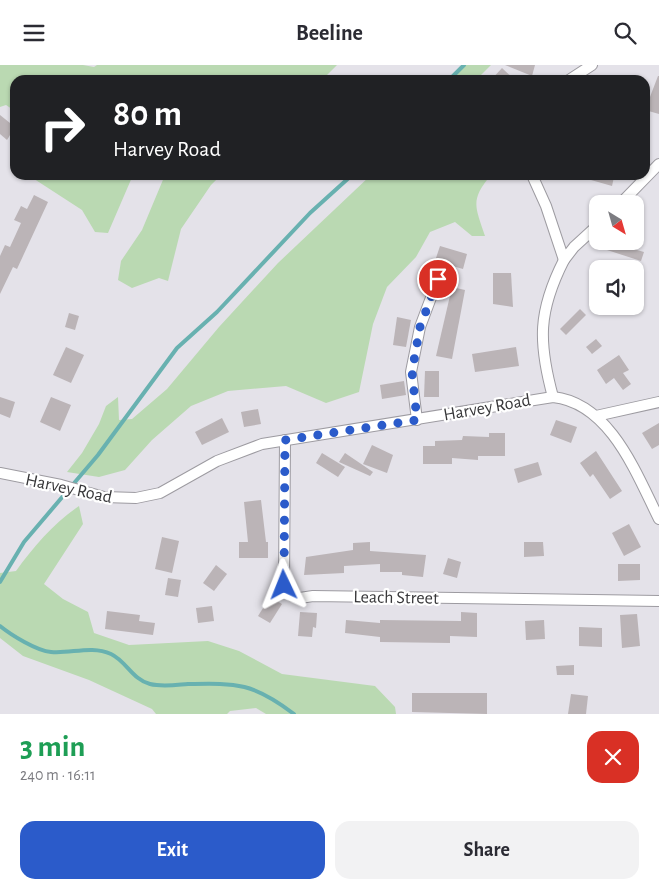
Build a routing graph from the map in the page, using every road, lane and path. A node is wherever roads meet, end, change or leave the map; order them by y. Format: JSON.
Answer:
{"nodes":[{"id":1,"x":592,"y":65,"type":"edge"},
{"id":2,"x":577,"y":75,"type":"edge"},
{"id":3,"x":659,"y":163,"type":"edge"},
{"id":4,"x":650,"y":172,"type":"edge"},
{"id":5,"x":534,"y":180,"type":"edge"},
{"id":6,"x":643,"y":180,"type":"edge"},
{"id":7,"x":629,"y":195,"type":"edge"},
{"id":8,"x":589,"y":233,"type":"edge"},
{"id":9,"x":564,"y":260,"type":"junction"},
{"id":10,"x":438,"y":279,"type":"dead end"},
{"id":11,"x":553,"y":397,"type":"junction"},
{"id":12,"x":659,"y":402,"type":"edge"},
{"id":13,"x":596,"y":416,"type":"junction"},
{"id":14,"x":417,"y":420,"type":"junction"},
{"id":15,"x":285,"y":440,"type":"junction"},
{"id":16,"x":0,"y":473,"type":"edge"},
{"id":17,"x":659,"y":519,"type":"edge"},
{"id":18,"x":659,"y":601,"type":"edge"}],
"edges":[{"from":1,"to":2,"type":"street"},
{"from":3,"to":4,"type":"street"},
{"from":5,"to":9,"type":"street"},
{"from":6,"to":7,"type":"street"},
{"from":8,"to":9,"type":"street"},
{"from":9,"to":11,"type":"street"},
{"from":10,"to":14,"type":"street"},
{"from":11,"to":13,"type":"street","name":"Harvey Road"},
{"from":11,"to":14,"type":"street","name":"Harvey Road"},
{"from":12,"to":13,"type":"street"},
{"from":13,"to":17,"type":"street","name":"Harvey Road"},
{"from":14,"to":15,"type":"street","name":"Harvey Road"},
{"from":15,"to":16,"type":"street","name":"Harvey Road"},
{"from":15,"to":18,"type":"street","name":"Leach Street"}]}
